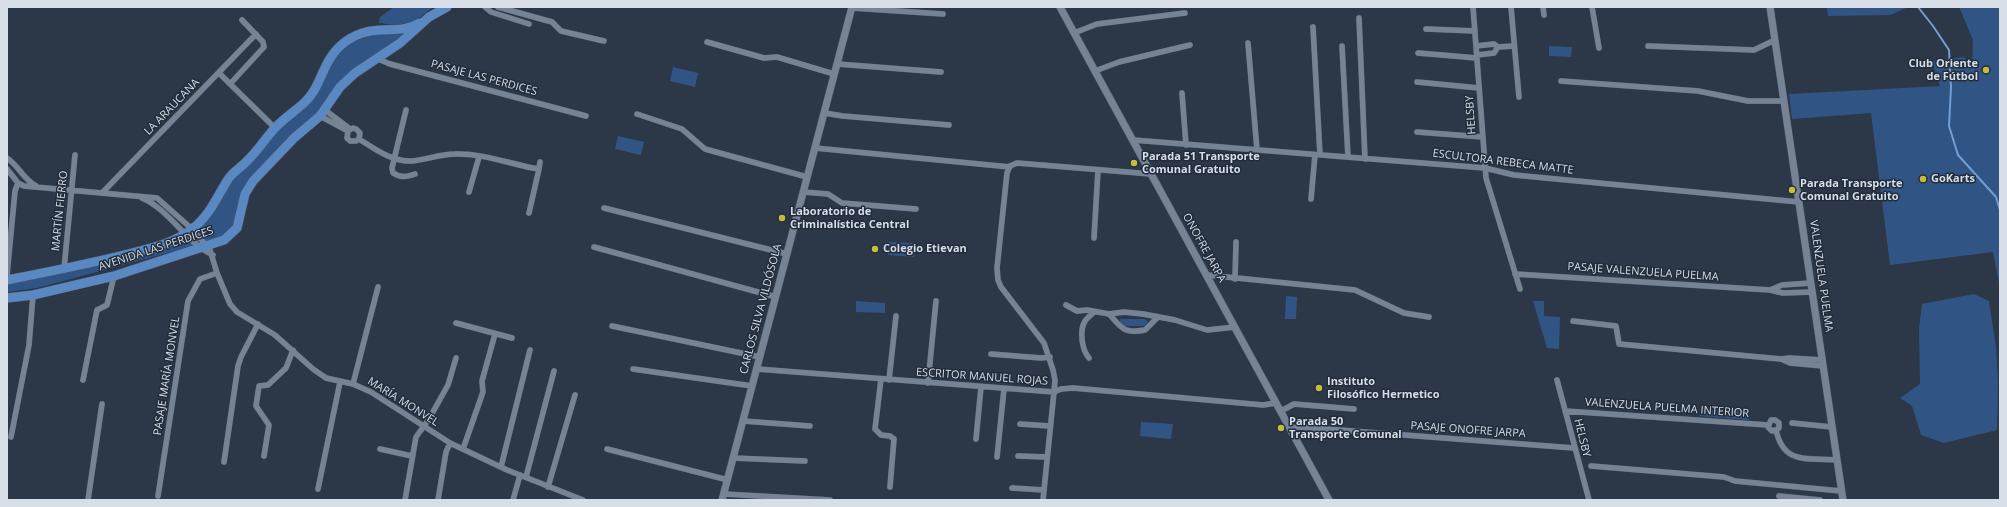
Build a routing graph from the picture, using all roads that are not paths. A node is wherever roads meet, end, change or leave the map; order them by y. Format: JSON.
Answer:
{"nodes":[{"id":1,"x":447,"y":7,"type":"edge"},
{"id":2,"x":485,"y":7,"type":"edge"},
{"id":3,"x":498,"y":7,"type":"edge"},
{"id":4,"x":852,"y":7,"type":"edge"},
{"id":5,"x":1060,"y":7,"type":"edge"},
{"id":6,"x":1473,"y":7,"type":"edge"},
{"id":7,"x":1511,"y":7,"type":"edge"},
{"id":8,"x":1543,"y":7,"type":"edge"},
{"id":9,"x":1592,"y":7,"type":"edge"},
{"id":10,"x":1770,"y":7,"type":"edge"},
{"id":11,"x":1185,"y":13,"type":"dead end"},
{"id":12,"x":943,"y":14,"type":"dead end"},
{"id":13,"x":1544,"y":15,"type":"dead end"},
{"id":14,"x":429,"y":17,"type":"junction"},
{"id":15,"x":1358,"y":18,"type":"dead end"},
{"id":16,"x":242,"y":20,"type":"dead end"},
{"id":17,"x":529,"y":24,"type":"dead end"},
{"id":18,"x":1313,"y":27,"type":"dead end"},
{"id":19,"x":1426,"y":28,"type":"dead end"},
{"id":20,"x":398,"y":29,"type":"junction"},
{"id":21,"x":1475,"y":31,"type":"junction"},
{"id":22,"x":1074,"y":33,"type":"junction"},
{"id":23,"x":256,"y":34,"type":"junction"},
{"id":24,"x":1775,"y":40,"type":"junction"},
{"id":25,"x":604,"y":41,"type":"dead end"},
{"id":26,"x":707,"y":42,"type":"dead end"},
{"id":27,"x":400,"y":43,"type":"junction"},
{"id":28,"x":1248,"y":43,"type":"dead end"},
{"id":29,"x":1190,"y":45,"type":"dead end"},
{"id":30,"x":1342,"y":46,"type":"dead end"},
{"id":31,"x":1476,"y":46,"type":"junction"},
{"id":32,"x":1514,"y":46,"type":"junction"},
{"id":33,"x":1648,"y":46,"type":"dead end"},
{"id":34,"x":1498,"y":47,"type":"junction"},
{"id":35,"x":1599,"y":48,"type":"dead end"},
{"id":36,"x":1418,"y":53,"type":"dead end"},
{"id":37,"x":1477,"y":56,"type":"junction"},
{"id":38,"x":378,"y":58,"type":"junction"},
{"id":39,"x":837,"y":64,"type":"junction"},
{"id":40,"x":1095,"y":71,"type":"junction"},
{"id":41,"x":941,"y":72,"type":"dead end"},
{"id":42,"x":219,"y":73,"type":"junction"},
{"id":43,"x":834,"y":74,"type":"junction"},
{"id":44,"x":1561,"y":81,"type":"dead end"},
{"id":45,"x":1417,"y":82,"type":"dead end"},
{"id":46,"x":230,"y":84,"type":"junction"},
{"id":47,"x":1479,"y":88,"type":"junction"},
{"id":48,"x":1182,"y":93,"type":"dead end"},
{"id":49,"x":1519,"y":97,"type":"dead end"},
{"id":50,"x":1784,"y":101,"type":"junction"},
{"id":51,"x":406,"y":110,"type":"dead end"},
{"id":52,"x":323,"y":113,"type":"junction"},
{"id":53,"x":824,"y":113,"type":"junction"},
{"id":54,"x":636,"y":114,"type":"dead end"},
{"id":55,"x":586,"y":116,"type":"dead end"},
{"id":56,"x":949,"y":125,"type":"dead end"},
{"id":57,"x":275,"y":128,"type":"junction"},
{"id":58,"x":349,"y":130,"type":"junction"},
{"id":59,"x":1418,"y":132,"type":"dead end"},
{"id":60,"x":1483,"y":137,"type":"junction"},
{"id":61,"x":359,"y":139,"type":"junction"},
{"id":62,"x":1133,"y":140,"type":"junction"},
{"id":63,"x":1186,"y":145,"type":"junction"},
{"id":64,"x":815,"y":148,"type":"junction"},
{"id":65,"x":1257,"y":150,"type":"junction"},
{"id":66,"x":75,"y":155,"type":"dead end"},
{"id":67,"x":1317,"y":155,"type":"junction"},
{"id":68,"x":479,"y":157,"type":"junction"},
{"id":69,"x":1348,"y":157,"type":"junction"},
{"id":70,"x":7,"y":158,"type":"edge"},
{"id":71,"x":393,"y":158,"type":"junction"},
{"id":72,"x":1365,"y":159,"type":"junction"},
{"id":73,"x":540,"y":162,"type":"dead end"},
{"id":74,"x":1010,"y":166,"type":"junction"},
{"id":75,"x":1485,"y":168,"type":"junction"},
{"id":76,"x":7,"y":169,"type":"edge"},
{"id":77,"x":539,"y":169,"type":"junction"},
{"id":78,"x":1098,"y":170,"type":"junction"},
{"id":79,"x":415,"y":174,"type":"dead end"},
{"id":80,"x":1151,"y":174,"type":"junction"},
{"id":81,"x":807,"y":177,"type":"junction"},
{"id":82,"x":18,"y":183,"type":"junction"},
{"id":83,"x":40,"y":188,"type":"junction"},
{"id":84,"x":72,"y":190,"type":"junction"},
{"id":85,"x":469,"y":192,"type":"dead end"},
{"id":86,"x":804,"y":192,"type":"junction"},
{"id":87,"x":102,"y":193,"type":"junction"},
{"id":88,"x":1311,"y":199,"type":"dead end"},
{"id":89,"x":1799,"y":202,"type":"junction"},
{"id":90,"x":604,"y":208,"type":"dead end"},
{"id":91,"x":916,"y":208,"type":"dead end"},
{"id":92,"x":530,"y":213,"type":"dead end"},
{"id":93,"x":189,"y":231,"type":"junction"},
{"id":94,"x":1094,"y":238,"type":"dead end"},
{"id":95,"x":1236,"y":242,"type":"dead end"},
{"id":96,"x":204,"y":247,"type":"junction"},
{"id":97,"x":594,"y":248,"type":"dead end"},
{"id":98,"x":787,"y":254,"type":"junction"},
{"id":99,"x":64,"y":269,"type":"junction"},
{"id":100,"x":217,"y":273,"type":"junction"},
{"id":101,"x":1515,"y":274,"type":"junction"},
{"id":102,"x":7,"y":275,"type":"edge"},
{"id":103,"x":1207,"y":275,"type":"junction"},
{"id":104,"x":114,"y":276,"type":"junction"},
{"id":105,"x":1235,"y":279,"type":"junction"},
{"id":106,"x":7,"y":280,"type":"edge"},
{"id":107,"x":1811,"y":283,"type":"junction"},
{"id":108,"x":378,"y":287,"type":"dead end"},
{"id":109,"x":1520,"y":289,"type":"dead end"},
{"id":110,"x":1770,"y":290,"type":"junction"},
{"id":111,"x":1812,"y":292,"type":"junction"},
{"id":112,"x":33,"y":295,"type":"junction"},
{"id":113,"x":776,"y":297,"type":"junction"},
{"id":114,"x":7,"y":298,"type":"edge"},
{"id":115,"x":936,"y":301,"type":"dead end"},
{"id":116,"x":1066,"y":305,"type":"dead end"},
{"id":117,"x":1078,"y":311,"type":"junction"},
{"id":118,"x":1094,"y":312,"type":"junction"},
{"id":119,"x":1109,"y":314,"type":"junction"},
{"id":120,"x":896,"y":316,"type":"dead end"},
{"id":121,"x":1429,"y":317,"type":"dead end"},
{"id":122,"x":1157,"y":318,"type":"junction"},
{"id":123,"x":1085,"y":321,"type":"junction"},
{"id":124,"x":1573,"y":321,"type":"dead end"},
{"id":125,"x":456,"y":323,"type":"dead end"},
{"id":126,"x":258,"y":324,"type":"junction"},
{"id":127,"x":612,"y":326,"type":"dead end"},
{"id":128,"x":1235,"y":327,"type":"junction"},
{"id":129,"x":495,"y":334,"type":"junction"},
{"id":130,"x":512,"y":338,"type":"dead end"},
{"id":131,"x":294,"y":350,"type":"junction"},
{"id":132,"x":530,"y":350,"type":"dead end"},
{"id":133,"x":991,"y":354,"type":"dead end"},
{"id":134,"x":760,"y":357,"type":"junction"},
{"id":135,"x":1050,"y":357,"type":"junction"},
{"id":136,"x":456,"y":358,"type":"dead end"},
{"id":137,"x":1089,"y":358,"type":"dead end"},
{"id":138,"x":1823,"y":363,"type":"junction"},
{"id":139,"x":633,"y":369,"type":"dead end"},
{"id":140,"x":757,"y":369,"type":"junction"},
{"id":141,"x":554,"y":371,"type":"dead end"},
{"id":142,"x":881,"y":379,"type":"junction"},
{"id":143,"x":83,"y":380,"type":"dead end"},
{"id":144,"x":889,"y":380,"type":"junction"},
{"id":145,"x":1557,"y":380,"type":"dead end"},
{"id":146,"x":340,"y":382,"type":"junction"},
{"id":147,"x":928,"y":383,"type":"junction"},
{"id":148,"x":352,"y":384,"type":"junction"},
{"id":149,"x":752,"y":386,"type":"junction"},
{"id":150,"x":981,"y":387,"type":"junction"},
{"id":151,"x":1004,"y":389,"type":"junction"},
{"id":152,"x":1054,"y":392,"type":"junction"},
{"id":153,"x":575,"y":395,"type":"dead end"},
{"id":154,"x":1276,"y":403,"type":"junction"},
{"id":155,"x":102,"y":404,"type":"dead end"},
{"id":156,"x":1354,"y":409,"type":"dead end"},
{"id":157,"x":1281,"y":411,"type":"junction"},
{"id":158,"x":1565,"y":411,"type":"junction"},
{"id":159,"x":743,"y":421,"type":"junction"},
{"id":160,"x":1792,"y":423,"type":"dead end"},
{"id":161,"x":1020,"y":424,"type":"dead end"},
{"id":162,"x":1768,"y":425,"type":"junction"},
{"id":163,"x":810,"y":426,"type":"dead end"},
{"id":164,"x":1050,"y":426,"type":"junction"},
{"id":165,"x":423,"y":427,"type":"junction"},
{"id":166,"x":1832,"y":427,"type":"junction"},
{"id":167,"x":1290,"y":428,"type":"junction"},
{"id":168,"x":1776,"y":430,"type":"junction"},
{"id":169,"x":11,"y":437,"type":"dead end"},
{"id":170,"x":976,"y":439,"type":"dead end"},
{"id":171,"x":450,"y":443,"type":"junction"},
{"id":172,"x":1574,"y":448,"type":"junction"},
{"id":173,"x":380,"y":449,"type":"dead end"},
{"id":174,"x":464,"y":449,"type":"junction"},
{"id":175,"x":607,"y":449,"type":"dead end"},
{"id":176,"x":264,"y":456,"type":"dead end"},
{"id":177,"x":412,"y":456,"type":"junction"},
{"id":178,"x":1018,"y":456,"type":"dead end"},
{"id":179,"x":997,"y":457,"type":"dead end"},
{"id":180,"x":1047,"y":457,"type":"junction"},
{"id":181,"x":733,"y":458,"type":"junction"},
{"id":182,"x":1837,"y":460,"type":"junction"},
{"id":183,"x":805,"y":461,"type":"dead end"},
{"id":184,"x":224,"y":462,"type":"dead end"},
{"id":185,"x":1591,"y":466,"type":"dead end"},
{"id":186,"x":501,"y":467,"type":"junction"},
{"id":187,"x":520,"y":475,"type":"junction"},
{"id":188,"x":526,"y":477,"type":"junction"},
{"id":189,"x":728,"y":480,"type":"junction"},
{"id":190,"x":548,"y":487,"type":"junction"},
{"id":191,"x":890,"y":487,"type":"dead end"},
{"id":192,"x":1012,"y":488,"type":"dead end"},
{"id":193,"x":318,"y":489,"type":"dead end"},
{"id":194,"x":1044,"y":490,"type":"junction"},
{"id":195,"x":1841,"y":491,"type":"junction"},
{"id":196,"x":158,"y":496,"type":"dead end"},
{"id":197,"x":1779,"y":496,"type":"dead end"},
{"id":198,"x":723,"y":497,"type":"edge"},
{"id":199,"x":88,"y":500,"type":"edge"},
{"id":200,"x":405,"y":500,"type":"edge"},
{"id":201,"x":438,"y":500,"type":"edge"},
{"id":202,"x":513,"y":500,"type":"edge"},
{"id":203,"x":583,"y":500,"type":"edge"},
{"id":204,"x":830,"y":500,"type":"edge"},
{"id":205,"x":1043,"y":500,"type":"edge"},
{"id":206,"x":1329,"y":500,"type":"edge"},
{"id":207,"x":1589,"y":500,"type":"edge"},
{"id":208,"x":1820,"y":500,"type":"edge"},
{"id":209,"x":1843,"y":500,"type":"edge"}],
"edges":[{"from":1,"to":14,"type":"main road","name":"AVENIDA LAS PERDICES"},
{"from":2,"to":17,"type":"street"},
{"from":3,"to":25,"type":"street"},
{"from":4,"to":12,"type":"street"},
{"from":4,"to":39,"type":"street","name":"CARLOS SILVA VILDÓSOLA"},
{"from":5,"to":22,"type":"street","name":"ONOFRE JARPA"},
{"from":6,"to":21,"type":"street","name":"HELSBY"},
{"from":7,"to":32,"type":"street"},
{"from":8,"to":13,"type":"street"},
{"from":9,"to":35,"type":"street"},
{"from":10,"to":24,"type":"street","name":"VALENZUELA PUELMA"},
{"from":11,"to":22,"type":"street"},
{"from":14,"to":20,"type":"main road"},
{"from":14,"to":27,"type":"main road","name":"AVENIDA LAS PERDICES"},
{"from":15,"to":72,"type":"street"},
{"from":16,"to":23,"type":"street"},
{"from":18,"to":67,"type":"street"},
{"from":19,"to":21,"type":"street"},
{"from":20,"to":27,"type":"main road"},
{"from":20,"to":57,"type":"main road"},
{"from":21,"to":31,"type":"street","name":"HELSBY"},
{"from":22,"to":40,"type":"street","name":"ONOFRE JARPA"},
{"from":23,"to":42,"type":"street","name":"LA ARAUCANA"},
{"from":23,"to":46,"type":"street"},
{"from":24,"to":33,"type":"street"},
{"from":24,"to":50,"type":"street","name":"VALENZUELA PUELMA"},
{"from":26,"to":43,"type":"street"},
{"from":27,"to":38,"type":"main road","name":"AVENIDA LAS PERDICES"},
{"from":28,"to":65,"type":"street"},
{"from":29,"to":40,"type":"street"},
{"from":30,"to":69,"type":"street"},
{"from":31,"to":34,"type":"street"},
{"from":31,"to":37,"type":"street","name":"HELSBY"},
{"from":32,"to":34,"type":"street"},
{"from":32,"to":49,"type":"street"},
{"from":34,"to":37,"type":"street"},
{"from":36,"to":37,"type":"street"},
{"from":37,"to":47,"type":"street","name":"HELSBY"},
{"from":38,"to":52,"type":"main road","name":"AVENIDA LAS PERDICES"},
{"from":38,"to":55,"type":"street","name":"PASAJE LAS PERDICES"},
{"from":39,"to":41,"type":"street"},
{"from":39,"to":43,"type":"street","name":"CARLOS SILVA VILDÓSOLA"},
{"from":40,"to":62,"type":"street","name":"ONOFRE JARPA"},
{"from":42,"to":46,"type":"street"},
{"from":42,"to":87,"type":"street","name":"LA ARAUCANA"},
{"from":43,"to":53,"type":"street","name":"CARLOS SILVA VILDÓSOLA"},
{"from":44,"to":50,"type":"street"},
{"from":45,"to":47,"type":"street"},
{"from":46,"to":57,"type":"street"},
{"from":47,"to":60,"type":"street","name":"HELSBY"},
{"from":48,"to":63,"type":"street"},
{"from":50,"to":89,"type":"street","name":"VALENZUELA PUELMA"},
{"from":51,"to":71,"type":"street"},
{"from":52,"to":58,"type":"street"},
{"from":52,"to":96,"type":"main road","name":"AVENIDA LAS PERDICES"},
{"from":53,"to":56,"type":"street"},
{"from":53,"to":64,"type":"street","name":"CARLOS SILVA VILDÓSOLA"},
{"from":54,"to":81,"type":"street"},
{"from":57,"to":93,"type":"main road"},
{"from":58,"to":61,"type":"street"},
{"from":58,"to":61,"type":"street"},
{"from":59,"to":60,"type":"street"},
{"from":60,"to":75,"type":"street","name":"HELSBY"},
{"from":61,"to":71,"type":"street"},
{"from":62,"to":63,"type":"street","name":"ESCULTORA REBECA MATTE"},
{"from":62,"to":80,"type":"street","name":"ONOFRE JARPA"},
{"from":63,"to":65,"type":"street","name":"ESCULTORA REBECA MATTE"},
{"from":64,"to":74,"type":"street"},
{"from":64,"to":81,"type":"street","name":"CARLOS SILVA VILDÓSOLA"},
{"from":65,"to":67,"type":"street","name":"ESCULTORA REBECA MATTE"},
{"from":66,"to":84,"type":"street","name":"MARTÍN FIERRO"},
{"from":67,"to":69,"type":"street","name":"ESCULTORA REBECA MATTE"},
{"from":67,"to":88,"type":"street"},
{"from":68,"to":71,"type":"street"},
{"from":68,"to":77,"type":"street"},
{"from":68,"to":85,"type":"street"},
{"from":69,"to":72,"type":"street","name":"ESCULTORA REBECA MATTE"},
{"from":70,"to":83,"type":"street","name":"MARÍA MONVEL"},
{"from":71,"to":79,"type":"street"},
{"from":72,"to":75,"type":"street","name":"ESCULTORA REBECA MATTE"},
{"from":73,"to":77,"type":"street"},
{"from":74,"to":78,"type":"street"},
{"from":74,"to":135,"type":"street"},
{"from":75,"to":89,"type":"street","name":"ESCULTORA REBECA MATTE"},
{"from":75,"to":101,"type":"street","name":"HELSBY"},
{"from":76,"to":82,"type":"street"},
{"from":77,"to":92,"type":"street"},
{"from":78,"to":80,"type":"street"},
{"from":78,"to":94,"type":"street"},
{"from":80,"to":103,"type":"street","name":"ONOFRE JARPA"},
{"from":81,"to":86,"type":"street","name":"CARLOS SILVA VILDÓSOLA"},
{"from":82,"to":83,"type":"street","name":"MARÍA MONVEL"},
{"from":82,"to":102,"type":"street"},
{"from":83,"to":84,"type":"street","name":"MARÍA MONVEL"},
{"from":84,"to":87,"type":"street","name":"MARÍA MONVEL"},
{"from":84,"to":99,"type":"street","name":"MARTÍN FIERRO"},
{"from":86,"to":91,"type":"street"},
{"from":86,"to":98,"type":"street","name":"CARLOS SILVA VILDÓSOLA"},
{"from":87,"to":93,"type":"street","name":"MARÍA MONVEL"},
{"from":89,"to":107,"type":"street","name":"VALENZUELA PUELMA"},
{"from":90,"to":98,"type":"street"},
{"from":93,"to":96,"type":"street","name":"MARÍA MONVEL"},
{"from":93,"to":99,"type":"main road"},
{"from":95,"to":105,"type":"street"},
{"from":96,"to":100,"type":"street","name":"MARÍA MONVEL"},
{"from":96,"to":104,"type":"main road","name":"AVENIDA LAS PERDICES"},
{"from":97,"to":113,"type":"street"},
{"from":98,"to":113,"type":"street","name":"CARLOS SILVA VILDÓSOLA"},
{"from":99,"to":106,"type":"main road"},
{"from":100,"to":126,"type":"street","name":"MARÍA MONVEL"},
{"from":100,"to":196,"type":"street","name":"PASAJE MARÍA MONVEL"},
{"from":101,"to":109,"type":"street","name":"HELSBY"},
{"from":101,"to":110,"type":"street","name":"PASAJE VALENZUELA PUELMA"},
{"from":103,"to":105,"type":"street"},
{"from":103,"to":128,"type":"street","name":"ONOFRE JARPA"},
{"from":104,"to":112,"type":"main road","name":"AVENIDA LAS PERDICES"},
{"from":104,"to":143,"type":"street"},
{"from":105,"to":121,"type":"street"},
{"from":107,"to":110,"type":"street","name":"PASAJE VALENZUELA PUELMA"},
{"from":107,"to":111,"type":"street","name":"VALENZUELA PUELMA"},
{"from":108,"to":148,"type":"street"},
{"from":110,"to":111,"type":"street","name":"PASAJE VALENZUELA PUELMA"},
{"from":111,"to":138,"type":"street","name":"VALENZUELA PUELMA"},
{"from":112,"to":114,"type":"main road","name":"AVENIDA LAS PERDICES"},
{"from":112,"to":169,"type":"street"},
{"from":113,"to":134,"type":"street","name":"CARLOS SILVA VILDÓSOLA"},
{"from":115,"to":147,"type":"street"},
{"from":116,"to":117,"type":"street"},
{"from":117,"to":118,"type":"street"},
{"from":117,"to":123,"type":"street"},
{"from":118,"to":119,"type":"street"},
{"from":118,"to":123,"type":"street"},
{"from":119,"to":122,"type":"street"},
{"from":119,"to":122,"type":"street"},
{"from":120,"to":144,"type":"street"},
{"from":122,"to":128,"type":"street"},
{"from":123,"to":137,"type":"street"},
{"from":124,"to":138,"type":"street"},
{"from":125,"to":129,"type":"street"},
{"from":126,"to":131,"type":"street","name":"MARÍA MONVEL"},
{"from":126,"to":184,"type":"street"},
{"from":127,"to":134,"type":"street"},
{"from":128,"to":154,"type":"street","name":"ONOFRE JARPA"},
{"from":129,"to":130,"type":"street"},
{"from":129,"to":174,"type":"street"},
{"from":131,"to":146,"type":"street","name":"MARÍA MONVEL"},
{"from":131,"to":176,"type":"street"},
{"from":132,"to":186,"type":"street"},
{"from":133,"to":135,"type":"street"},
{"from":134,"to":140,"type":"street","name":"CARLOS SILVA VILDÓSOLA"},
{"from":135,"to":152,"type":"street"},
{"from":136,"to":165,"type":"street"},
{"from":138,"to":166,"type":"street","name":"VALENZUELA PUELMA"},
{"from":139,"to":149,"type":"street"},
{"from":140,"to":142,"type":"street","name":"ESCRITOR MANUEL ROJAS"},
{"from":140,"to":149,"type":"street","name":"CARLOS SILVA VILDÓSOLA"},
{"from":141,"to":188,"type":"street"},
{"from":142,"to":144,"type":"street","name":"ESCRITOR MANUEL ROJAS"},
{"from":142,"to":191,"type":"street"},
{"from":144,"to":147,"type":"street","name":"ESCRITOR MANUEL ROJAS"},
{"from":145,"to":158,"type":"street","name":"HELSBY"},
{"from":146,"to":148,"type":"street","name":"MARÍA MONVEL"},
{"from":146,"to":193,"type":"street"},
{"from":147,"to":150,"type":"street","name":"ESCRITOR MANUEL ROJAS"},
{"from":148,"to":165,"type":"street","name":"MARÍA MONVEL"},
{"from":149,"to":159,"type":"street","name":"CARLOS SILVA VILDÓSOLA"},
{"from":150,"to":151,"type":"street","name":"ESCRITOR MANUEL ROJAS"},
{"from":150,"to":170,"type":"street"},
{"from":151,"to":152,"type":"street","name":"ESCRITOR MANUEL ROJAS"},
{"from":151,"to":179,"type":"street"},
{"from":152,"to":154,"type":"street","name":"ESCRITOR MANUEL ROJAS"},
{"from":152,"to":164,"type":"street"},
{"from":153,"to":190,"type":"street"},
{"from":154,"to":157,"type":"street","name":"ONOFRE JARPA"},
{"from":155,"to":199,"type":"street"},
{"from":156,"to":157,"type":"street"},
{"from":157,"to":167,"type":"street","name":"ONOFRE JARPA"},
{"from":158,"to":162,"type":"street","name":"VALENZUELA PUELMA INTERIOR"},
{"from":158,"to":172,"type":"street","name":"HELSBY"},
{"from":159,"to":163,"type":"street"},
{"from":159,"to":181,"type":"street","name":"CARLOS SILVA VILDÓSOLA"},
{"from":160,"to":166,"type":"street"},
{"from":161,"to":164,"type":"street"},
{"from":162,"to":168,"type":"street","name":"VALENZUELA PUELMA INTERIOR"},
{"from":162,"to":168,"type":"street","name":"VALENZUELA PUELMA INTERIOR"},
{"from":164,"to":180,"type":"street"},
{"from":165,"to":171,"type":"street","name":"MARÍA MONVEL"},
{"from":165,"to":177,"type":"street"},
{"from":166,"to":182,"type":"street","name":"VALENZUELA PUELMA"},
{"from":167,"to":172,"type":"street","name":"PASAJE ONOFRE JARPA"},
{"from":167,"to":206,"type":"street","name":"ONOFRE JARPA"},
{"from":168,"to":182,"type":"street","name":"VALENZUELA PUELMA INTERIOR"},
{"from":171,"to":174,"type":"street","name":"MARÍA MONVEL"},
{"from":171,"to":201,"type":"street"},
{"from":172,"to":207,"type":"street","name":"HELSBY"},
{"from":173,"to":177,"type":"street"},
{"from":174,"to":186,"type":"street","name":"MARÍA MONVEL"},
{"from":175,"to":189,"type":"street"},
{"from":177,"to":200,"type":"street"},
{"from":178,"to":180,"type":"street"},
{"from":180,"to":194,"type":"street"},
{"from":181,"to":183,"type":"street"},
{"from":181,"to":189,"type":"street","name":"CARLOS SILVA VILDÓSOLA"},
{"from":182,"to":195,"type":"street","name":"VALENZUELA PUELMA"},
{"from":185,"to":195,"type":"street"},
{"from":186,"to":187,"type":"street","name":"MARÍA MONVEL"},
{"from":187,"to":188,"type":"street","name":"MARÍA MONVEL"},
{"from":187,"to":202,"type":"street"},
{"from":188,"to":190,"type":"street","name":"MARÍA MONVEL"},
{"from":189,"to":198,"type":"street","name":"CARLOS SILVA VILDÓSOLA"},
{"from":190,"to":203,"type":"street","name":"MARÍA MONVEL"},
{"from":192,"to":194,"type":"street"},
{"from":194,"to":205,"type":"street"},
{"from":195,"to":209,"type":"street","name":"VALENZUELA PUELMA"},
{"from":197,"to":208,"type":"street"},
{"from":198,"to":204,"type":"street"}]}
